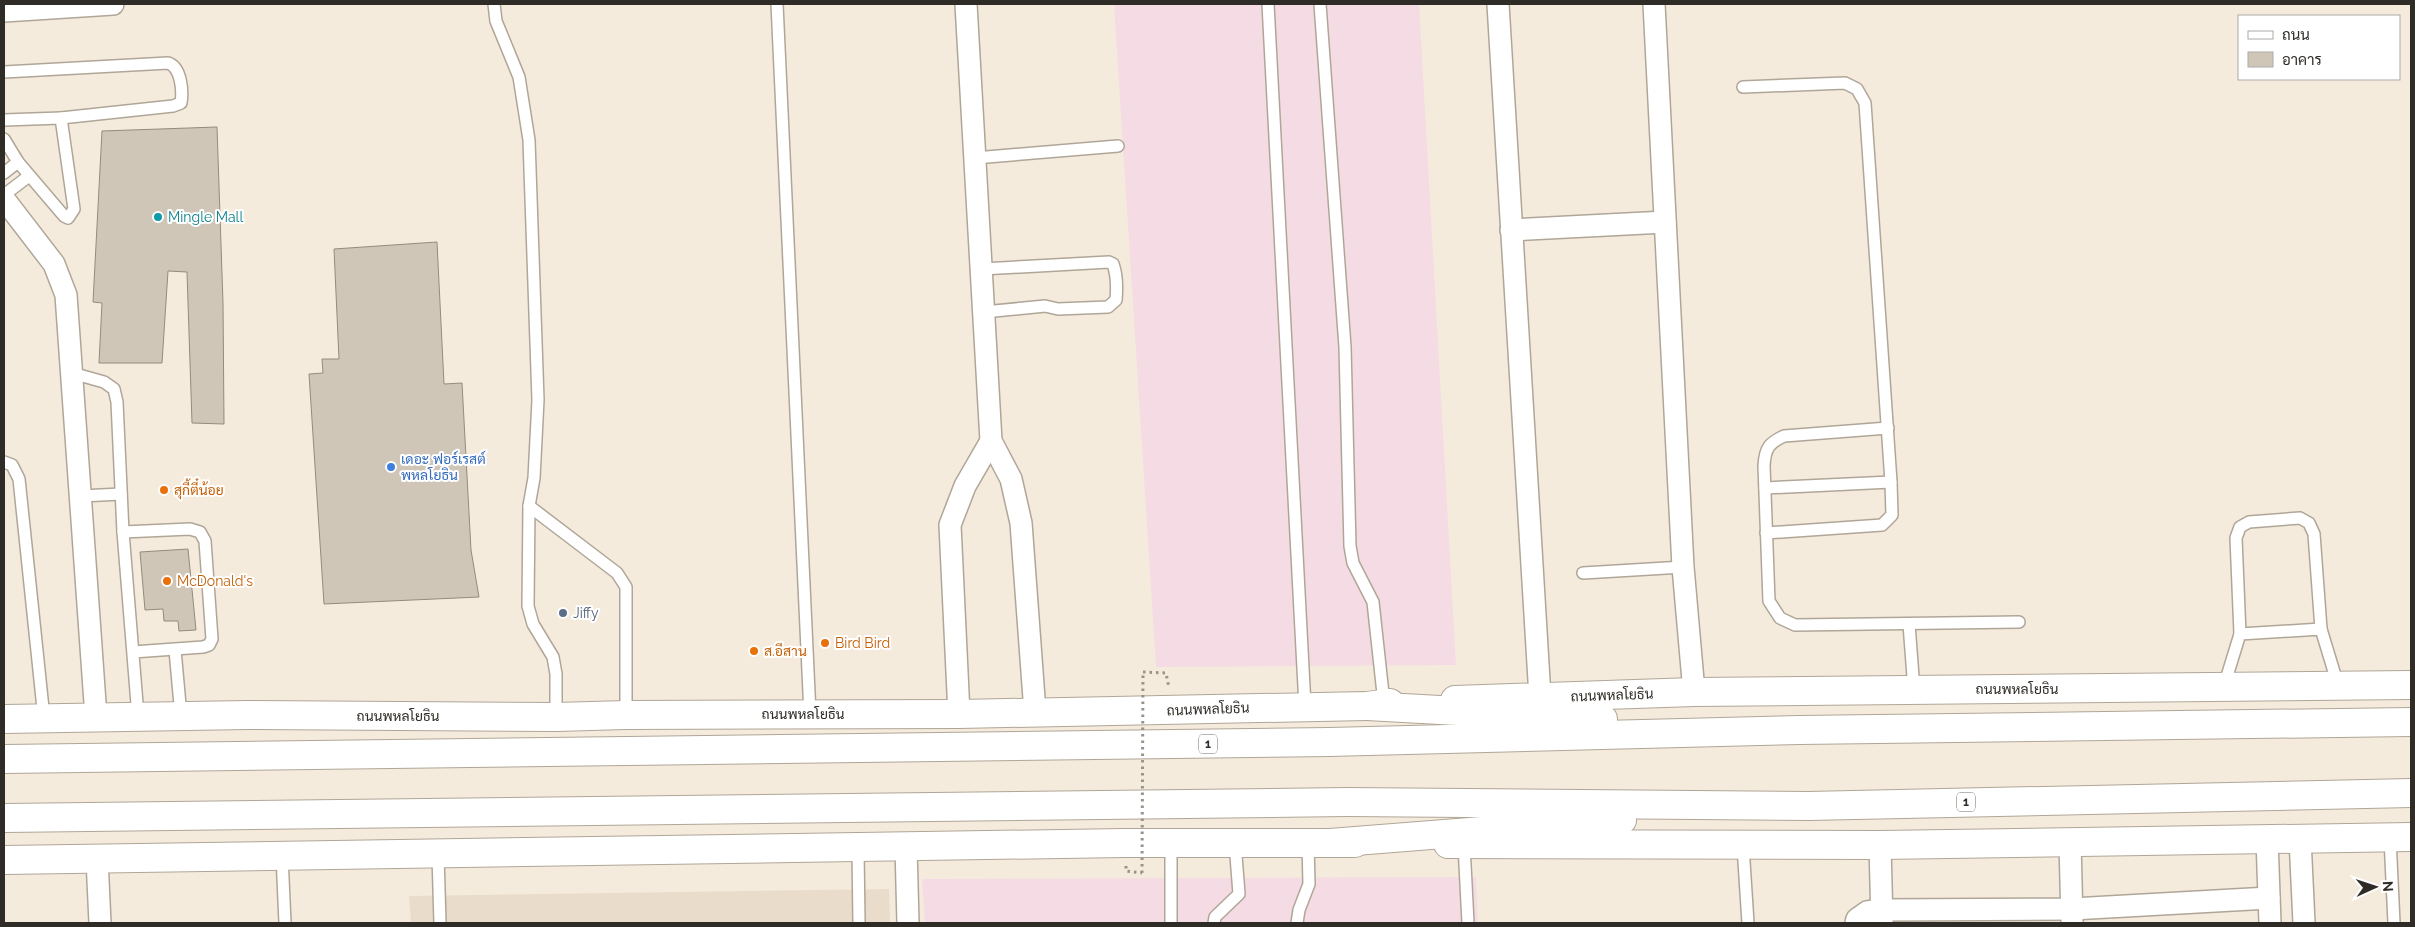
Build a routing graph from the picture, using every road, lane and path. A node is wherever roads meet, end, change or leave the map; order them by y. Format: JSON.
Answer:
{"nodes":[{"id":1,"x":113,"y":4,"type":"edge"},
{"id":2,"x":494,"y":4,"type":"edge"},
{"id":3,"x":777,"y":4,"type":"edge"},
{"id":4,"x":966,"y":4,"type":"edge"},
{"id":5,"x":1268,"y":4,"type":"edge"},
{"id":6,"x":1320,"y":4,"type":"edge"},
{"id":7,"x":1498,"y":4,"type":"edge"},
{"id":8,"x":1654,"y":4,"type":"edge"},
{"id":9,"x":4,"y":11,"type":"edge"},
{"id":10,"x":4,"y":72,"type":"edge"},
{"id":11,"x":1743,"y":87,"type":"dead end"},
{"id":12,"x":60,"y":118,"type":"junction"},
{"id":13,"x":4,"y":120,"type":"edge"},
{"id":14,"x":4,"y":139,"type":"edge"},
{"id":15,"x":1118,"y":146,"type":"dead end"},
{"id":16,"x":975,"y":158,"type":"junction"},
{"id":17,"x":18,"y":162,"type":"junction"},
{"id":18,"x":4,"y":172,"type":"edge"},
{"id":19,"x":29,"y":176,"type":"junction"},
{"id":20,"x":4,"y":197,"type":"edge"},
{"id":21,"x":1665,"y":222,"type":"junction"},
{"id":22,"x":1512,"y":230,"type":"junction"},
{"id":23,"x":982,"y":269,"type":"junction"},
{"id":24,"x":984,"y":312,"type":"junction"},
{"id":25,"x":72,"y":373,"type":"junction"},
{"id":26,"x":1888,"y":428,"type":"junction"},
{"id":27,"x":991,"y":441,"type":"junction"},
{"id":28,"x":4,"y":462,"type":"edge"},
{"id":29,"x":1891,"y":482,"type":"junction"},
{"id":30,"x":1765,"y":488,"type":"junction"},
{"id":31,"x":121,"y":494,"type":"junction"},
{"id":32,"x":81,"y":496,"type":"junction"},
{"id":33,"x":529,"y":506,"type":"junction"},
{"id":34,"x":123,"y":532,"type":"junction"},
{"id":35,"x":1766,"y":533,"type":"junction"},
{"id":36,"x":1683,"y":567,"type":"junction"},
{"id":37,"x":1583,"y":573,"type":"dead end"},
{"id":38,"x":2019,"y":622,"type":"dead end"},
{"id":39,"x":1909,"y":624,"type":"junction"},
{"id":40,"x":2321,"y":629,"type":"junction"},
{"id":41,"x":2240,"y":634,"type":"junction"},
{"id":42,"x":175,"y":650,"type":"junction"},
{"id":43,"x":133,"y":652,"type":"junction"},
{"id":44,"x":1143,"y":672,"type":"dead end"},
{"id":45,"x":2411,"y":685,"type":"edge"},
{"id":46,"x":2338,"y":686,"type":"junction"},
{"id":47,"x":2224,"y":687,"type":"junction"},
{"id":48,"x":1914,"y":690,"type":"junction"},
{"id":49,"x":1694,"y":692,"type":"junction"},
{"id":50,"x":1540,"y":697,"type":"junction"},
{"id":51,"x":1376,"y":704,"type":"junction"},
{"id":52,"x":1305,"y":706,"type":"junction"},
{"id":53,"x":1035,"y":712,"type":"junction"},
{"id":54,"x":810,"y":714,"type":"junction"},
{"id":55,"x":959,"y":714,"type":"junction"},
{"id":56,"x":626,"y":715,"type":"junction"},
{"id":57,"x":138,"y":716,"type":"junction"},
{"id":58,"x":181,"y":716,"type":"junction"},
{"id":59,"x":96,"y":717,"type":"junction"},
{"id":60,"x":556,"y":717,"type":"junction"},
{"id":61,"x":44,"y":718,"type":"junction"},
{"id":62,"x":4,"y":719,"type":"edge"},
{"id":63,"x":2411,"y":722,"type":"edge"},
{"id":64,"x":1800,"y":730,"type":"junction"},
{"id":65,"x":4,"y":759,"type":"edge"},
{"id":66,"x":2411,"y":793,"type":"edge"},
{"id":67,"x":1808,"y":806,"type":"junction"},
{"id":68,"x":4,"y":818,"type":"edge"},
{"id":69,"x":2401,"y":838,"type":"edge"},
{"id":70,"x":2300,"y":839,"type":"junction"},
{"id":71,"x":2267,"y":840,"type":"junction"},
{"id":72,"x":2070,"y":842,"type":"junction"},
{"id":73,"x":1171,"y":843,"type":"junction"},
{"id":74,"x":1235,"y":843,"type":"junction"},
{"id":75,"x":1319,"y":843,"type":"junction"},
{"id":76,"x":1464,"y":844,"type":"junction"},
{"id":77,"x":1880,"y":845,"type":"junction"},
{"id":78,"x":1744,"y":846,"type":"junction"},
{"id":79,"x":906,"y":847,"type":"junction"},
{"id":80,"x":858,"y":849,"type":"junction"},
{"id":81,"x":438,"y":855,"type":"junction"},
{"id":82,"x":282,"y":856,"type":"junction"},
{"id":83,"x":97,"y":859,"type":"junction"},
{"id":84,"x":4,"y":860,"type":"edge"},
{"id":85,"x":1142,"y":873,"type":"dead end"},
{"id":86,"x":2269,"y":898,"type":"junction"},
{"id":87,"x":2072,"y":916,"type":"edge"},
{"id":88,"x":1881,"y":917,"type":"edge"},
{"id":89,"x":100,"y":923,"type":"edge"},
{"id":90,"x":285,"y":923,"type":"edge"},
{"id":91,"x":440,"y":923,"type":"edge"},
{"id":92,"x":859,"y":923,"type":"edge"},
{"id":93,"x":908,"y":923,"type":"edge"},
{"id":94,"x":1171,"y":923,"type":"edge"},
{"id":95,"x":1214,"y":923,"type":"edge"},
{"id":96,"x":1297,"y":923,"type":"edge"},
{"id":97,"x":1468,"y":923,"type":"edge"},
{"id":98,"x":1748,"y":923,"type":"edge"},
{"id":99,"x":1856,"y":923,"type":"edge"},
{"id":100,"x":2270,"y":923,"type":"edge"},
{"id":101,"x":2304,"y":923,"type":"edge"},
{"id":102,"x":2394,"y":923,"type":"edge"}],
"edges":[{"from":1,"to":9,"type":"street"},
{"from":2,"to":33,"type":"lane"},
{"from":3,"to":54,"type":"lane"},
{"from":4,"to":16,"type":"street"},
{"from":5,"to":52,"type":"lane"},
{"from":6,"to":51,"type":"lane"},
{"from":7,"to":22,"type":"street"},
{"from":8,"to":21,"type":"street"},
{"from":10,"to":12,"type":"lane"},
{"from":11,"to":26,"type":"lane"},
{"from":12,"to":13,"type":"lane"},
{"from":12,"to":19,"type":"lane"},
{"from":14,"to":17,"type":"lane"},
{"from":15,"to":16,"type":"lane"},
{"from":16,"to":23,"type":"street"},
{"from":17,"to":18,"type":"lane"},
{"from":17,"to":19,"type":"lane"},
{"from":19,"to":20,"type":"lane"},
{"from":20,"to":25,"type":"street"},
{"from":21,"to":22,"type":"street"},
{"from":21,"to":36,"type":"street"},
{"from":22,"to":50,"type":"street"},
{"from":23,"to":24,"type":"street"},
{"from":23,"to":24,"type":"lane"},
{"from":24,"to":27,"type":"street"},
{"from":25,"to":31,"type":"lane"},
{"from":25,"to":32,"type":"street"},
{"from":26,"to":29,"type":"lane"},
{"from":26,"to":30,"type":"lane"},
{"from":27,"to":53,"type":"street"},
{"from":27,"to":55,"type":"street"},
{"from":28,"to":61,"type":"lane"},
{"from":29,"to":30,"type":"lane"},
{"from":29,"to":35,"type":"lane"},
{"from":30,"to":35,"type":"lane"},
{"from":31,"to":32,"type":"lane"},
{"from":31,"to":34,"type":"lane"},
{"from":32,"to":59,"type":"street"},
{"from":33,"to":56,"type":"lane"},
{"from":33,"to":60,"type":"lane"},
{"from":34,"to":42,"type":"lane"},
{"from":34,"to":43,"type":"lane"},
{"from":35,"to":39,"type":"lane"},
{"from":36,"to":37,"type":"lane"},
{"from":36,"to":49,"type":"street"},
{"from":38,"to":39,"type":"lane"},
{"from":39,"to":48,"type":"lane"},
{"from":40,"to":41,"type":"lane"},
{"from":40,"to":41,"type":"lane"},
{"from":40,"to":46,"type":"lane"},
{"from":41,"to":47,"type":"lane"},
{"from":42,"to":43,"type":"lane"},
{"from":42,"to":58,"type":"lane"},
{"from":43,"to":57,"type":"lane"},
{"from":44,"to":85,"type":"path","bridge":true},
{"from":45,"to":46,"type":"main road","name":"ถนนพหลโยธิน"},
{"from":46,"to":47,"type":"main road","name":"ถนนพหลโยธิน"},
{"from":47,"to":48,"type":"main road","name":"ถนนพหลโยธิน"},
{"from":48,"to":49,"type":"main road","name":"ถนนพหลโยธิน"},
{"from":49,"to":50,"type":"main road","name":"ถนนพหลโยธิน"},
{"from":50,"to":51,"type":"main road","name":"ถนนพหลโยธิน"},
{"from":51,"to":52,"type":"main road","name":"ถนนพหลโยธิน"},
{"from":51,"to":64,"type":"main road"},
{"from":52,"to":53,"type":"main road","name":"ถนนพหลโยธิน"},
{"from":53,"to":55,"type":"main road","name":"ถนนพหลโยธิน"},
{"from":54,"to":55,"type":"main road","name":"ถนนพหลโยธิน"},
{"from":54,"to":56,"type":"main road","name":"ถนนพหลโยธิน"},
{"from":56,"to":60,"type":"main road","name":"ถนนพหลโยธิน"},
{"from":57,"to":58,"type":"main road","name":"ถนนพหลโยธิน"},
{"from":57,"to":59,"type":"main road","name":"ถนนพหลโยธิน"},
{"from":58,"to":60,"type":"main road","name":"ถนนพหลโยธิน"},
{"from":59,"to":61,"type":"main road","name":"ถนนพหลโยธิน"},
{"from":61,"to":62,"type":"main road","name":"ถนนพหลโยธิน"},
{"from":63,"to":64,"type":"main road","number":"1"},
{"from":64,"to":65,"type":"main road","number":"1"},
{"from":66,"to":67,"type":"main road","number":"1"},
{"from":67,"to":68,"type":"main road","number":"1"},
{"from":67,"to":75,"type":"main road"},
{"from":69,"to":70,"type":"main road"},
{"from":69,"to":102,"type":"lane"},
{"from":70,"to":71,"type":"main road"},
{"from":70,"to":101,"type":"street"},
{"from":71,"to":72,"type":"main road"},
{"from":71,"to":86,"type":"street"},
{"from":72,"to":77,"type":"main road"},
{"from":72,"to":87,"type":"street"},
{"from":73,"to":74,"type":"main road"},
{"from":73,"to":79,"type":"main road"},
{"from":73,"to":94,"type":"lane"},
{"from":74,"to":75,"type":"main road"},
{"from":74,"to":95,"type":"lane"},
{"from":75,"to":76,"type":"main road"},
{"from":75,"to":96,"type":"lane"},
{"from":76,"to":78,"type":"main road"},
{"from":76,"to":97,"type":"lane"},
{"from":77,"to":78,"type":"main road"},
{"from":77,"to":88,"type":"street"},
{"from":78,"to":98,"type":"lane"},
{"from":79,"to":80,"type":"main road"},
{"from":79,"to":93,"type":"street"},
{"from":80,"to":81,"type":"main road"},
{"from":80,"to":92,"type":"lane"},
{"from":81,"to":82,"type":"main road"},
{"from":81,"to":91,"type":"lane"},
{"from":82,"to":83,"type":"main road"},
{"from":82,"to":90,"type":"lane"},
{"from":83,"to":84,"type":"main road"},
{"from":83,"to":89,"type":"street"},
{"from":86,"to":87,"type":"street"},
{"from":86,"to":100,"type":"street"},
{"from":87,"to":88,"type":"street"},
{"from":88,"to":99,"type":"street"}]}
